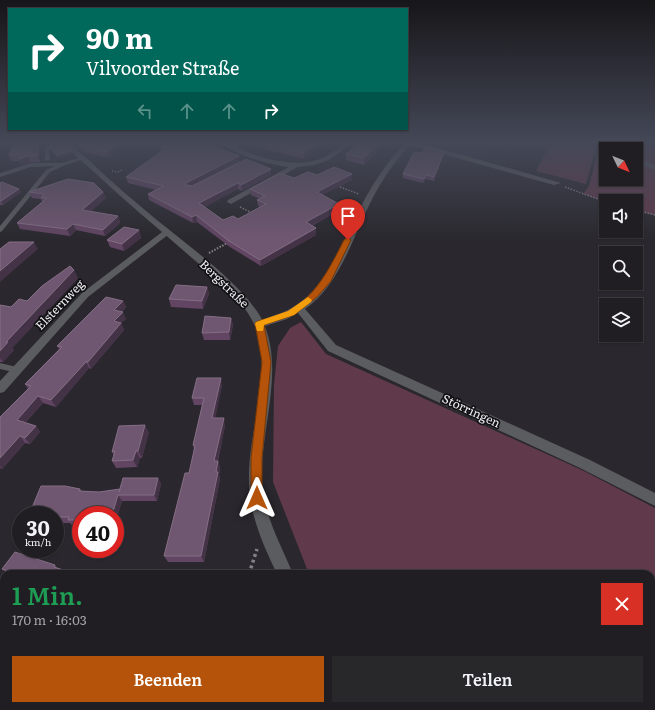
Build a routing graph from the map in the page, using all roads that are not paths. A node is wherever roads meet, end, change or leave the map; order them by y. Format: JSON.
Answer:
{"nodes":[{"id":1,"x":45,"y":174,"type":"edge"},
{"id":2,"x":100,"y":174,"type":"edge"},
{"id":3,"x":282,"y":174,"type":"edge"},
{"id":4,"x":385,"y":174,"type":"edge"},
{"id":5,"x":522,"y":174,"type":"edge"},
{"id":6,"x":557,"y":184,"type":"road end"},
{"id":7,"x":231,"y":202,"type":"road end"},
{"id":8,"x":0,"y":230,"type":"edge"},
{"id":9,"x":166,"y":232,"type":"junction"},
{"id":10,"x":299,"y":308,"type":"junction"},
{"id":11,"x":259,"y":324,"type":"junction"},
{"id":12,"x":0,"y":366,"type":"edge"},
{"id":13,"x":18,"y":370,"type":"junction"},
{"id":14,"x":0,"y":390,"type":"edge"},
{"id":15,"x":655,"y":500,"type":"edge"},
{"id":16,"x":283,"y":570,"type":"edge"}],
"edges":[{"from":1,"to":8,"type":"lane"},
{"from":2,"to":9,"type":"street","name":"Bergstraße"},
{"from":3,"to":7,"type":"street"},
{"from":4,"to":10,"type":"street"},
{"from":5,"to":6,"type":"street"},
{"from":9,"to":11,"type":"street","name":"Bergstraße"},
{"from":9,"to":13,"type":"street","name":"Elsternweg"},
{"from":10,"to":11,"type":"street"},
{"from":10,"to":15,"type":"street","name":"Störringen"},
{"from":11,"to":16,"type":"street","name":"Bergstraße"},
{"from":12,"to":13,"type":"lane"},
{"from":13,"to":14,"type":"street","name":"Elsternweg"}]}
